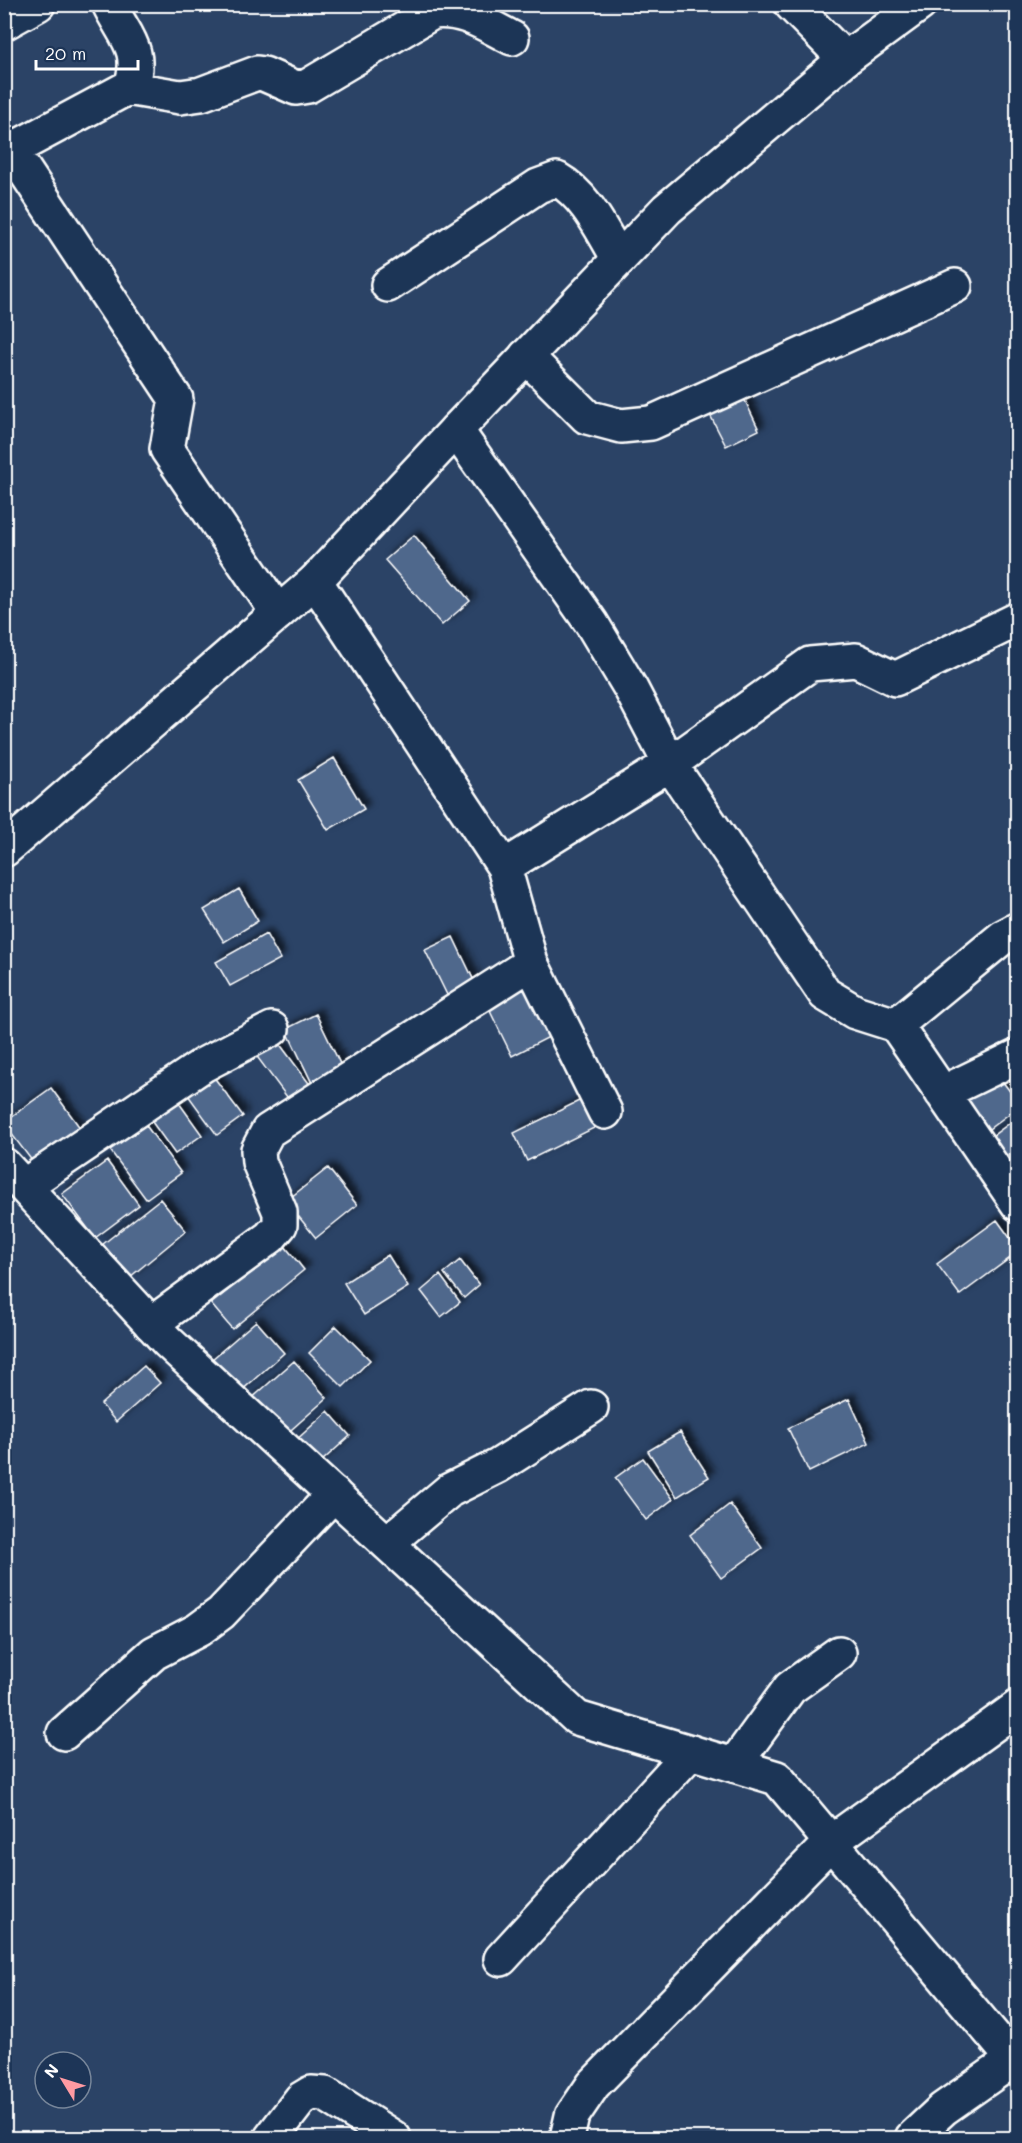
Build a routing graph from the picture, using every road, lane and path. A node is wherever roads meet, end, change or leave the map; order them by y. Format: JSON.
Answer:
{"nodes":[{"id":1,"x":38,"y":4,"type":"edge"},
{"id":2,"x":109,"y":4,"type":"edge"},
{"id":3,"x":791,"y":4,"type":"edge"},
{"id":4,"x":920,"y":4,"type":"edge"},
{"id":5,"x":4,"y":22,"type":"edge"},
{"id":6,"x":512,"y":38,"type":"dead end"},
{"id":7,"x":845,"y":58,"type":"junction"},
{"id":8,"x":127,"y":88,"type":"junction"},
{"id":9,"x":8,"y":152,"type":"edge"},
{"id":10,"x":619,"y":259,"type":"junction"},
{"id":11,"x":388,"y":285,"type":"dead end"},
{"id":12,"x":955,"y":286,"type":"dead end"},
{"id":13,"x":526,"y":356,"type":"junction"},
{"id":14,"x":456,"y":430,"type":"junction"},
{"id":15,"x":315,"y":581,"type":"junction"},
{"id":16,"x":278,"y":613,"type":"junction"},
{"id":17,"x":1017,"y":620,"type":"edge"},
{"id":18,"x":670,"y":764,"type":"junction"},
{"id":19,"x":4,"y":850,"type":"edge"},
{"id":20,"x":504,"y":867,"type":"junction"},
{"id":21,"x":1017,"y":929,"type":"edge"},
{"id":22,"x":531,"y":963,"type":"junction"},
{"id":23,"x":896,"y":1025,"type":"junction"},
{"id":24,"x":272,"y":1029,"type":"dead end"},
{"id":25,"x":1017,"y":1056,"type":"edge"},
{"id":26,"x":942,"y":1093,"type":"junction"},
{"id":27,"x":605,"y":1112,"type":"dead end"},
{"id":28,"x":14,"y":1176,"type":"edge"},
{"id":29,"x":1017,"y":1204,"type":"edge"},
{"id":30,"x":152,"y":1324,"type":"junction"},
{"id":31,"x":591,"y":1407,"type":"dead end"},
{"id":32,"x":334,"y":1494,"type":"junction"},
{"id":33,"x":387,"y":1543,"type":"junction"},
{"id":34,"x":839,"y":1653,"type":"dead end"},
{"id":35,"x":1017,"y":1707,"type":"edge"},
{"id":36,"x":64,"y":1733,"type":"dead end"},
{"id":37,"x":691,"y":1752,"type":"junction"},
{"id":38,"x":734,"y":1765,"type":"junction"},
{"id":39,"x":831,"y":1842,"type":"junction"},
{"id":40,"x":501,"y":1959,"type":"dead end"},
{"id":41,"x":1015,"y":2062,"type":"edge"},
{"id":42,"x":271,"y":2139,"type":"edge"},
{"id":43,"x":394,"y":2139,"type":"edge"},
{"id":44,"x":567,"y":2139,"type":"edge"},
{"id":45,"x":912,"y":2139,"type":"edge"}],
"edges":[{"from":1,"to":5,"type":"street"},
{"from":2,"to":8,"type":"street"},
{"from":3,"to":7,"type":"street"},
{"from":4,"to":7,"type":"street"},
{"from":6,"to":8,"type":"street"},
{"from":7,"to":10,"type":"street"},
{"from":8,"to":9,"type":"street"},
{"from":9,"to":16,"type":"street"},
{"from":10,"to":11,"type":"street"},
{"from":10,"to":13,"type":"street"},
{"from":12,"to":13,"type":"street"},
{"from":13,"to":14,"type":"street"},
{"from":14,"to":15,"type":"street"},
{"from":14,"to":18,"type":"street"},
{"from":15,"to":16,"type":"street"},
{"from":15,"to":20,"type":"street"},
{"from":16,"to":19,"type":"street"},
{"from":17,"to":18,"type":"street"},
{"from":18,"to":20,"type":"street"},
{"from":18,"to":23,"type":"street"},
{"from":20,"to":22,"type":"street"},
{"from":21,"to":23,"type":"street"},
{"from":22,"to":27,"type":"street"},
{"from":22,"to":30,"type":"street"},
{"from":23,"to":26,"type":"street"},
{"from":24,"to":28,"type":"street"},
{"from":25,"to":26,"type":"street"},
{"from":26,"to":29,"type":"street"},
{"from":28,"to":30,"type":"street"},
{"from":30,"to":32,"type":"street"},
{"from":31,"to":33,"type":"street"},
{"from":32,"to":33,"type":"street"},
{"from":32,"to":36,"type":"street"},
{"from":33,"to":37,"type":"street"},
{"from":34,"to":38,"type":"street"},
{"from":35,"to":39,"type":"street"},
{"from":37,"to":38,"type":"street"},
{"from":37,"to":40,"type":"street"},
{"from":38,"to":39,"type":"street"},
{"from":39,"to":41,"type":"street"},
{"from":39,"to":44,"type":"street"},
{"from":41,"to":45,"type":"street"},
{"from":42,"to":43,"type":"street"}]}
